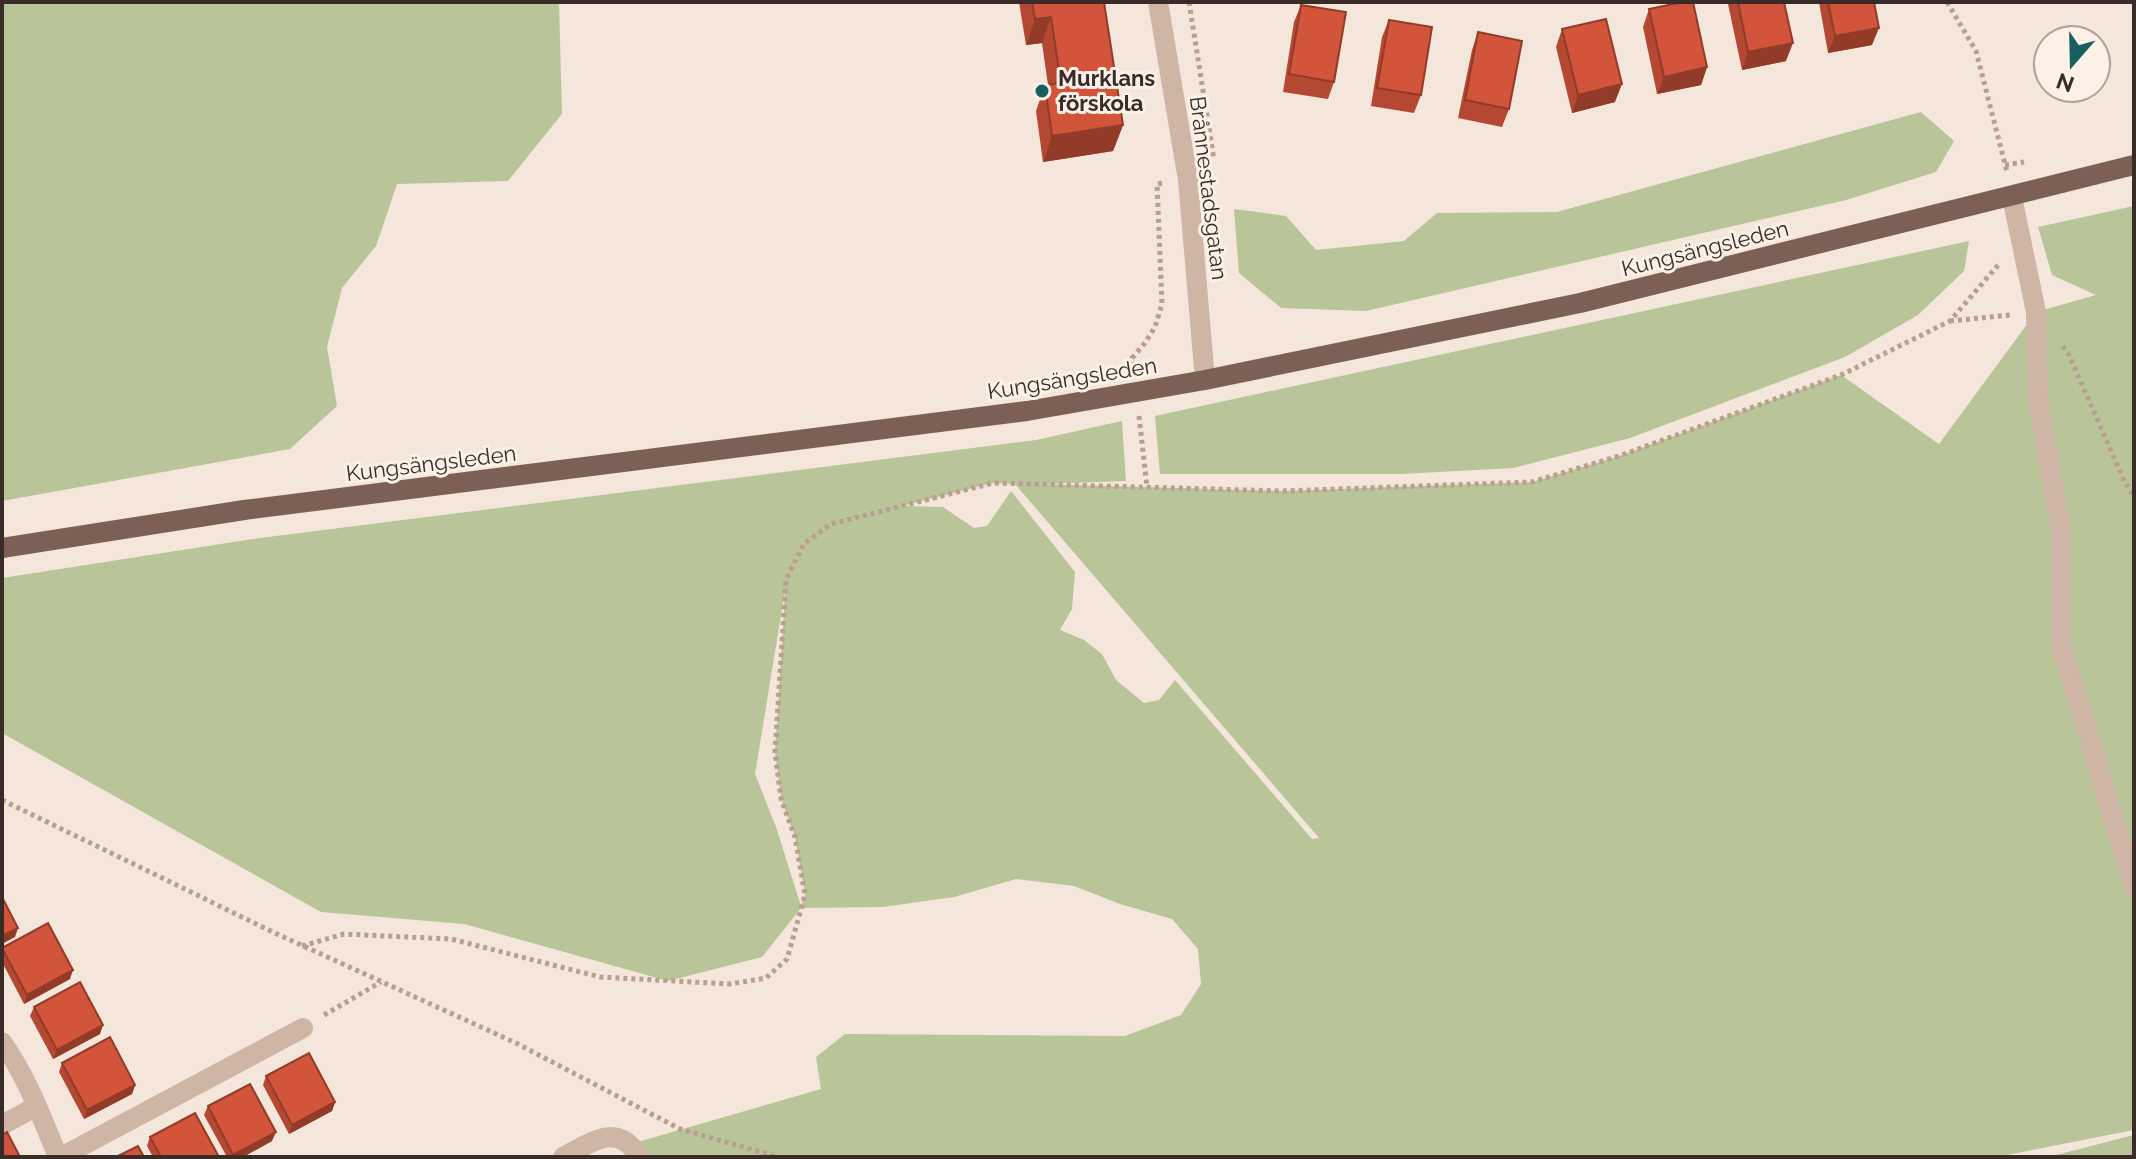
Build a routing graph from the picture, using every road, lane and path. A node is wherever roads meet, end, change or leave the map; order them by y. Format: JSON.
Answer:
{"nodes":[{"id":1,"x":1158,"y":2,"type":"edge"},
{"id":2,"x":1947,"y":2,"type":"edge"},
{"id":3,"x":2134,"y":165,"type":"edge"},
{"id":4,"x":2012,"y":197,"type":"junction"},
{"id":5,"x":2021,"y":239,"type":"junction"},
{"id":6,"x":2036,"y":312,"type":"junction"},
{"id":7,"x":1950,"y":321,"type":"junction"},
{"id":8,"x":1205,"y":380,"type":"junction"},
{"id":9,"x":2134,"y":497,"type":"edge"},
{"id":10,"x":2,"y":548,"type":"edge"},
{"id":11,"x":2,"y":800,"type":"edge"},
{"id":12,"x":2134,"y":887,"type":"edge"},
{"id":13,"x":302,"y":946,"type":"junction"},
{"id":14,"x":382,"y":982,"type":"junction"},
{"id":15,"x":303,"y":1028,"type":"joint"},
{"id":16,"x":2,"y":1042,"type":"edge"},
{"id":17,"x":37,"y":1106,"type":"junction"},
{"id":18,"x":2,"y":1125,"type":"edge"},
{"id":19,"x":60,"y":1157,"type":"edge"},
{"id":20,"x":563,"y":1157,"type":"edge"},
{"id":21,"x":639,"y":1157,"type":"edge"},
{"id":22,"x":778,"y":1157,"type":"edge"}],
"edges":[{"from":1,"to":8,"type":"street","name":"Brånnestadsgatan"},
{"from":2,"to":4,"type":"path"},
{"from":3,"to":4,"type":"main road","name":"Kungsängsleden"},
{"from":4,"to":5,"type":"street"},
{"from":4,"to":8,"type":"main road","name":"Kungsängsleden"},
{"from":5,"to":6,"type":"street"},
{"from":5,"to":7,"type":"path"},
{"from":6,"to":7,"type":"path"},
{"from":6,"to":9,"type":"path"},
{"from":6,"to":12,"type":"street"},
{"from":7,"to":13,"type":"path"},
{"from":8,"to":10,"type":"main road","name":"Kungsängsleden"},
{"from":11,"to":13,"type":"path"},
{"from":13,"to":14,"type":"path"},
{"from":14,"to":15,"type":"path"},
{"from":14,"to":22,"type":"path"},
{"from":15,"to":19,"type":"street"},
{"from":16,"to":17,"type":"street"},
{"from":17,"to":18,"type":"street"},
{"from":17,"to":19,"type":"street"},
{"from":20,"to":21,"type":"street"}]}
